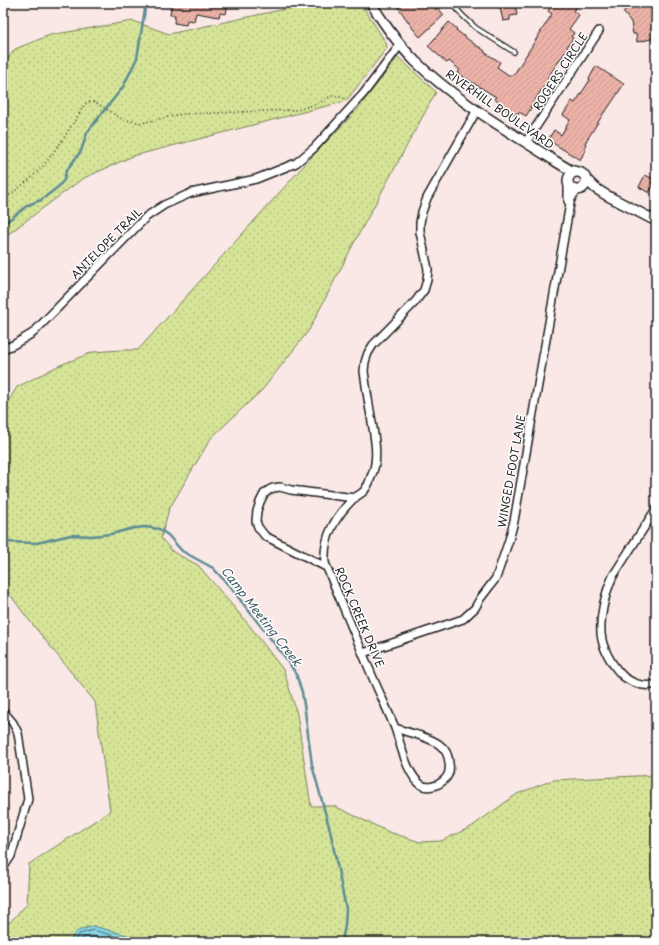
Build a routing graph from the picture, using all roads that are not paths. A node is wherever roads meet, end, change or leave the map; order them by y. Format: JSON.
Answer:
{"nodes":[{"id":1,"x":371,"y":3,"type":"edge"},
{"id":2,"x":452,"y":3,"type":"edge"},
{"id":3,"x":599,"y":31,"type":"dead end"},
{"id":4,"x":400,"y":45,"type":"junction"},
{"id":5,"x":514,"y":52,"type":"dead end"},
{"id":6,"x":478,"y":110,"type":"junction"},
{"id":7,"x":526,"y":142,"type":"junction"},
{"id":8,"x":555,"y":161,"type":"junction"},
{"id":9,"x":578,"y":172,"type":"junction"},
{"id":10,"x":586,"y":179,"type":"junction"},
{"id":11,"x":568,"y":182,"type":"junction"},
{"id":12,"x":579,"y":190,"type":"junction"},
{"id":13,"x":606,"y":195,"type":"junction"},
{"id":14,"x":568,"y":209,"type":"junction"},
{"id":15,"x":656,"y":221,"type":"edge"},
{"id":16,"x":3,"y":349,"type":"edge"},
{"id":17,"x":355,"y":498,"type":"junction"},
{"id":18,"x":656,"y":509,"type":"edge"},
{"id":19,"x":326,"y":567,"type":"junction"},
{"id":20,"x":363,"y":653,"type":"junction"},
{"id":21,"x":656,"y":684,"type":"edge"},
{"id":22,"x":3,"y":711,"type":"edge"},
{"id":23,"x":395,"y":728,"type":"junction"},
{"id":24,"x":3,"y":868,"type":"edge"}],
"edges":[{"from":1,"to":4,"type":"street","name":"RIVERHILL BOULEVARD"},
{"from":2,"to":5,"type":"lane"},
{"from":3,"to":7,"type":"street","name":"ROGERS CIRCLE"},
{"from":4,"to":6,"type":"street","name":"RIVERHILL BOULEVARD"},
{"from":4,"to":16,"type":"street","name":"ANTELOPE TRAIL"},
{"from":6,"to":7,"type":"street","name":"RIVERHILL BOULEVARD"},
{"from":6,"to":17,"type":"street","name":"ROCK CREEK DRIVE"},
{"from":7,"to":8,"type":"street","name":"RIVERHILL BOULEVARD"},
{"from":8,"to":9,"type":"street","name":"RIVERHILL BOULEVARD"},
{"from":8,"to":11,"type":"street","name":"RIVERHILL BOULEVARD"},
{"from":9,"to":10,"type":"street","name":"RIVERHILL BOULEVARD"},
{"from":9,"to":11,"type":"street"},
{"from":10,"to":12,"type":"street"},
{"from":10,"to":13,"type":"street","name":"RIVERHILL BOULEVARD"},
{"from":11,"to":12,"type":"street","name":"RIVERHILL BOULEVARD"},
{"from":11,"to":14,"type":"street","name":"WINGED FOOT LANE"},
{"from":12,"to":13,"type":"street","name":"RIVERHILL BOULEVARD"},
{"from":12,"to":14,"type":"street","name":"WINGED FOOT LANE"},
{"from":13,"to":15,"type":"street","name":"RIVERHILL BOULEVARD"},
{"from":14,"to":20,"type":"street","name":"WINGED FOOT LANE"},
{"from":17,"to":19,"type":"street","name":"ROCK CREEK DRIVE"},
{"from":17,"to":19,"type":"street"},
{"from":18,"to":21,"type":"street"},
{"from":19,"to":20,"type":"street","name":"ROCK CREEK DRIVE"},
{"from":20,"to":23,"type":"street","name":"ROCK CREEK DRIVE"},
{"from":22,"to":24,"type":"street"},
{"from":23,"to":23,"type":"street","name":"ROCK CREEK DRIVE"}]}
